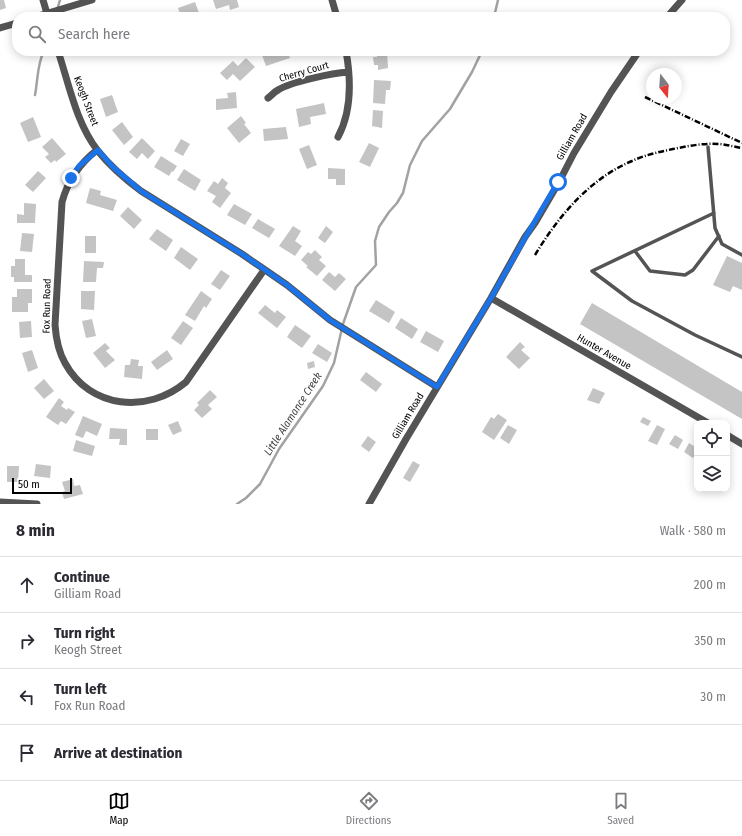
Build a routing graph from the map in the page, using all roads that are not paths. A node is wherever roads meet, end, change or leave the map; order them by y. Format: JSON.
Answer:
{"nodes":[{"id":1,"x":43,"y":0,"type":"edge"},
{"id":2,"x":92,"y":0,"type":"edge"},
{"id":3,"x":332,"y":0,"type":"edge"},
{"id":4,"x":682,"y":0,"type":"edge"},
{"id":5,"x":46,"y":12,"type":"edge"},
{"id":6,"x":56,"y":12,"type":"edge"},
{"id":7,"x":336,"y":12,"type":"edge"},
{"id":8,"x":671,"y":12,"type":"edge"},
{"id":9,"x":12,"y":24,"type":"edge"},
{"id":10,"x":0,"y":28,"type":"edge"},
{"id":11,"x":60,"y":56,"type":"edge"},
{"id":12,"x":346,"y":56,"type":"edge"},
{"id":13,"x":636,"y":56,"type":"edge"},
{"id":14,"x":348,"y":72,"type":"junction"},
{"id":15,"x":268,"y":98,"type":"dead end"},
{"id":16,"x":338,"y":137,"type":"dead end"},
{"id":17,"x":708,"y":147,"type":"dead end"},
{"id":18,"x":98,"y":150,"type":"junction"},
{"id":19,"x":714,"y":213,"type":"junction"},
{"id":20,"x":719,"y":236,"type":"junction"},
{"id":21,"x":634,"y":251,"type":"junction"},
{"id":22,"x":742,"y":255,"type":"edge"},
{"id":23,"x":264,"y":270,"type":"junction"},
{"id":24,"x":491,"y":298,"type":"junction"},
{"id":25,"x":742,"y":357,"type":"edge"},
{"id":26,"x":437,"y":387,"type":"junction"},
{"id":27,"x":703,"y":420,"type":"edge"},
{"id":28,"x":730,"y":437,"type":"edge"},
{"id":29,"x":742,"y":444,"type":"edge"},
{"id":30,"x":0,"y":502,"type":"edge"},
{"id":31,"x":370,"y":503,"type":"edge"},
{"id":32,"x":37,"y":504,"type":"edge"}],
"edges":[{"from":1,"to":5,"type":"street"},
{"from":2,"to":6,"type":"street"},
{"from":3,"to":7,"type":"street"},
{"from":4,"to":8,"type":"street"},
{"from":9,"to":10,"type":"street"},
{"from":11,"to":18,"type":"street","name":"Keogh Street"},
{"from":12,"to":14,"type":"street"},
{"from":13,"to":24,"type":"street","name":"Gilliam Road"},
{"from":14,"to":15,"type":"street","name":"Cherry Court"},
{"from":14,"to":16,"type":"street"},
{"from":17,"to":19,"type":"lane"},
{"from":18,"to":23,"type":"street","name":"Keogh Street"},
{"from":18,"to":23,"type":"street","name":"Fox Run Road"},
{"from":19,"to":20,"type":"lane"},
{"from":19,"to":21,"type":"lane"},
{"from":20,"to":21,"type":"lane"},
{"from":20,"to":22,"type":"lane"},
{"from":21,"to":25,"type":"lane"},
{"from":23,"to":26,"type":"street","name":"Keogh Street"},
{"from":24,"to":26,"type":"street","name":"Gilliam Road"},
{"from":24,"to":27,"type":"street","name":"Hunter Avenue"},
{"from":26,"to":31,"type":"street","name":"Gilliam Road"},
{"from":28,"to":29,"type":"street"},
{"from":30,"to":32,"type":"street"}]}
